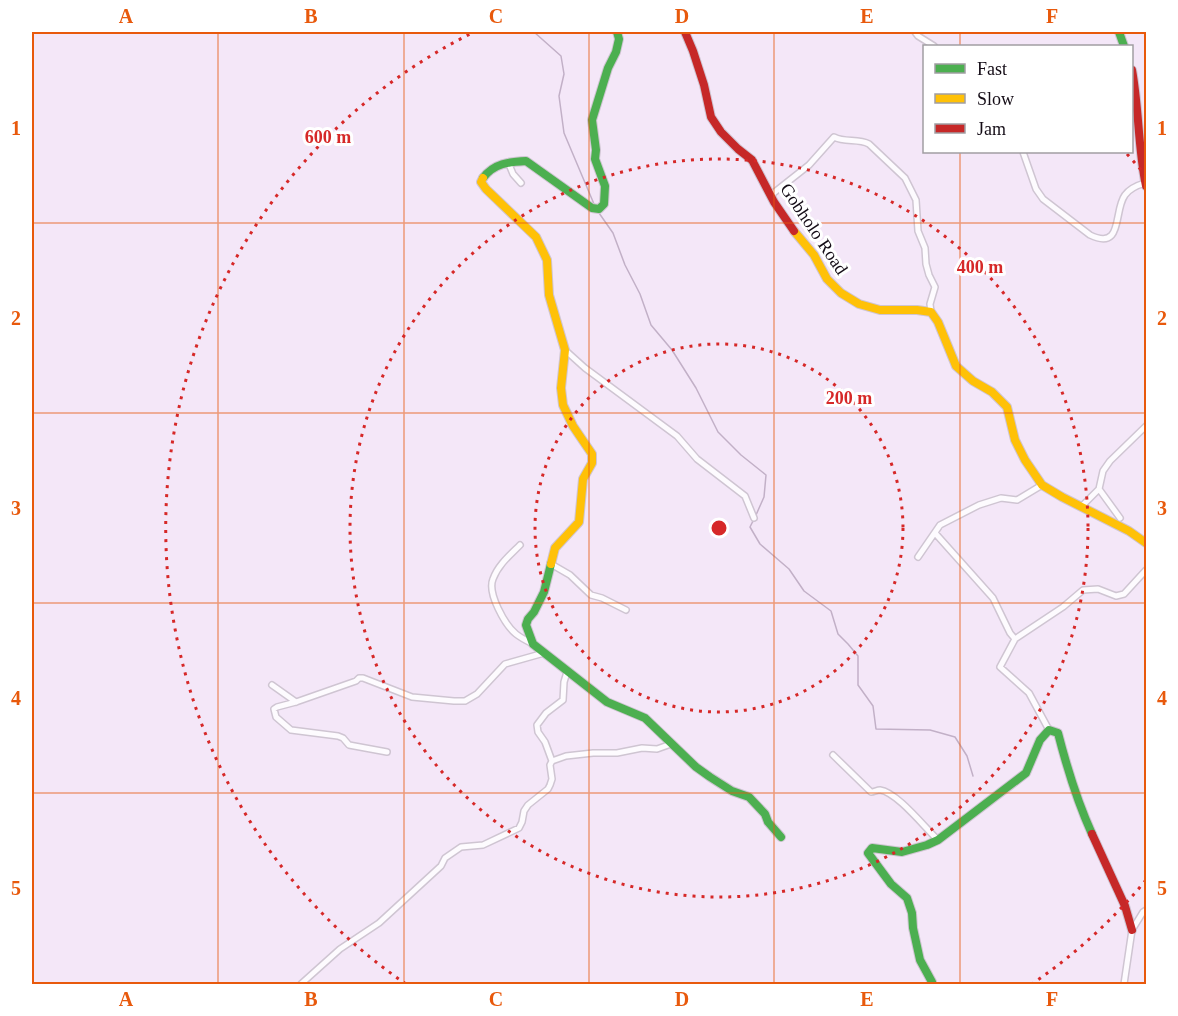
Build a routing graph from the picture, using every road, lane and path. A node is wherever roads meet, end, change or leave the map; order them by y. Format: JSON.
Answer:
{"nodes":[{"id":1,"x":617,"y":32,"type":"edge"},
{"id":2,"x":685,"y":32,"type":"edge"},
{"id":3,"x":915,"y":32,"type":"edge"},
{"id":4,"x":932,"y":45,"type":"edge"},
{"id":5,"x":1133,"y":78,"type":"edge"},
{"id":6,"x":1023,"y":153,"type":"edge"},
{"id":7,"x":508,"y":162,"type":"junction"},
{"id":8,"x":521,"y":183,"type":"dead end"},
{"id":9,"x":1146,"y":184,"type":"edge"},
{"id":10,"x":771,"y":195,"type":"junction"},
{"id":11,"x":931,"y":312,"type":"junction"},
{"id":12,"x":565,"y":350,"type":"junction"},
{"id":13,"x":1146,"y":426,"type":"edge"},
{"id":14,"x":1042,"y":485,"type":"junction"},
{"id":15,"x":1099,"y":489,"type":"junction"},
{"id":16,"x":1081,"y":507,"type":"junction"},
{"id":17,"x":754,"y":518,"type":"dead end"},
{"id":18,"x":1120,"y":518,"type":"dead end"},
{"id":19,"x":936,"y":532,"type":"junction"},
{"id":20,"x":1146,"y":543,"type":"edge"},
{"id":21,"x":520,"y":546,"type":"dead end"},
{"id":22,"x":918,"y":557,"type":"dead end"},
{"id":23,"x":551,"y":564,"type":"junction"},
{"id":24,"x":1146,"y":570,"type":"edge"},
{"id":25,"x":626,"y":610,"type":"dead end"},
{"id":26,"x":1015,"y":639,"type":"junction"},
{"id":27,"x":533,"y":644,"type":"junction"},
{"id":28,"x":544,"y":653,"type":"junction"},
{"id":29,"x":567,"y":672,"type":"junction"},
{"id":30,"x":272,"y":685,"type":"dead end"},
{"id":31,"x":296,"y":702,"type":"junction"},
{"id":32,"x":1049,"y":730,"type":"junction"},
{"id":33,"x":671,"y":744,"type":"junction"},
{"id":34,"x":387,"y":752,"type":"dead end"},
{"id":35,"x":833,"y":755,"type":"dead end"},
{"id":36,"x":552,"y":761,"type":"junction"},
{"id":37,"x":781,"y":837,"type":"dead end"},
{"id":38,"x":938,"y":840,"type":"junction"},
{"id":39,"x":1146,"y":910,"type":"edge"},
{"id":40,"x":1132,"y":930,"type":"junction"},
{"id":41,"x":932,"y":982,"type":"dead end"},
{"id":42,"x":301,"y":984,"type":"edge"},
{"id":43,"x":1124,"y":984,"type":"edge"}],
"edges":[{"from":1,"to":7,"type":"street"},
{"from":2,"to":10,"type":"street","name":"Gobholo Road"},
{"from":3,"to":4,"type":"street"},
{"from":5,"to":9,"type":"street"},
{"from":6,"to":9,"type":"street"},
{"from":7,"to":8,"type":"street"},
{"from":7,"to":12,"type":"street"},
{"from":10,"to":11,"type":"street","name":"Gobholo Road"},
{"from":10,"to":11,"type":"street"},
{"from":11,"to":14,"type":"street"},
{"from":12,"to":17,"type":"street"},
{"from":12,"to":23,"type":"street"},
{"from":13,"to":15,"type":"street"},
{"from":14,"to":16,"type":"street"},
{"from":14,"to":19,"type":"street"},
{"from":15,"to":16,"type":"street"},
{"from":15,"to":18,"type":"street"},
{"from":16,"to":20,"type":"street"},
{"from":19,"to":22,"type":"street"},
{"from":19,"to":26,"type":"street"},
{"from":21,"to":27,"type":"street"},
{"from":23,"to":25,"type":"street"},
{"from":23,"to":27,"type":"street"},
{"from":24,"to":26,"type":"street"},
{"from":26,"to":32,"type":"street"},
{"from":27,"to":28,"type":"street"},
{"from":28,"to":29,"type":"street"},
{"from":28,"to":31,"type":"street"},
{"from":29,"to":33,"type":"street"},
{"from":29,"to":36,"type":"street"},
{"from":30,"to":31,"type":"street"},
{"from":31,"to":34,"type":"street"},
{"from":32,"to":38,"type":"street"},
{"from":32,"to":40,"type":"street"},
{"from":33,"to":36,"type":"street"},
{"from":33,"to":37,"type":"street"},
{"from":35,"to":38,"type":"street"},
{"from":36,"to":42,"type":"street"},
{"from":38,"to":41,"type":"street"},
{"from":39,"to":40,"type":"street"},
{"from":40,"to":43,"type":"street"}]}
